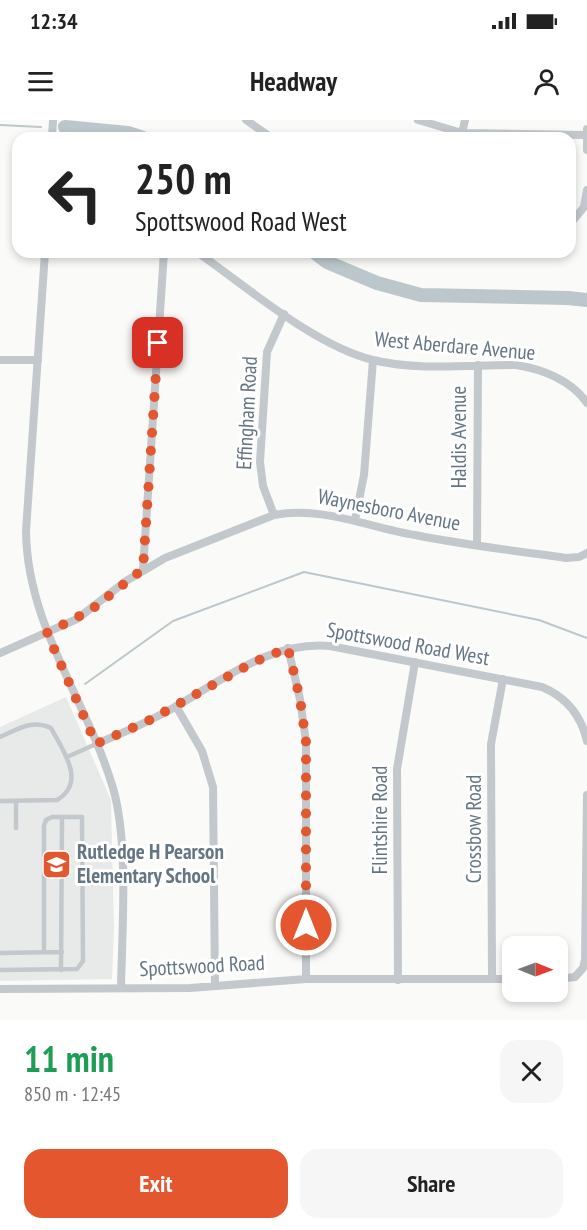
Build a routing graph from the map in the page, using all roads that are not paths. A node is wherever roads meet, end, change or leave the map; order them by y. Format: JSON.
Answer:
{"nodes":[{"id":1,"x":246,"y":120,"type":"edge"},
{"id":2,"x":418,"y":120,"type":"edge"},
{"id":3,"x":587,"y":129,"type":"edge"},
{"id":4,"x":263,"y":132,"type":"edge"},
{"id":5,"x":459,"y":132,"type":"edge"},
{"id":6,"x":587,"y":135,"type":"edge"},
{"id":7,"x":587,"y":150,"type":"edge"},
{"id":8,"x":587,"y":190,"type":"edge"},
{"id":9,"x":576,"y":217,"type":"edge"},
{"id":10,"x":45,"y":258,"type":"edge"},
{"id":11,"x":164,"y":258,"type":"edge"},
{"id":12,"x":205,"y":258,"type":"edge"},
{"id":13,"x":284,"y":314,"type":"junction"},
{"id":14,"x":0,"y":360,"type":"edge"},
{"id":15,"x":38,"y":360,"type":"junction"},
{"id":16,"x":373,"y":360,"type":"junction"},
{"id":17,"x":478,"y":365,"type":"junction"},
{"id":18,"x":587,"y":403,"type":"edge"},
{"id":19,"x":274,"y":515,"type":"junction"},
{"id":20,"x":355,"y":520,"type":"junction"},
{"id":21,"x":477,"y":545,"type":"junction"},
{"id":22,"x":587,"y":553,"type":"edge"},
{"id":23,"x":143,"y":569,"type":"junction"},
{"id":24,"x":47,"y":633,"type":"junction"},
{"id":25,"x":288,"y":648,"type":"junction"},
{"id":26,"x":0,"y":653,"type":"edge"},
{"id":27,"x":415,"y":662,"type":"junction"},
{"id":28,"x":503,"y":680,"type":"junction"},
{"id":29,"x":176,"y":706,"type":"junction"},
{"id":30,"x":0,"y":737,"type":"edge"},
{"id":31,"x":587,"y":741,"type":"edge"},
{"id":32,"x":96,"y":744,"type":"junction"},
{"id":33,"x":67,"y":757,"type":"junction"},
{"id":34,"x":587,"y":795,"type":"edge"},
{"id":35,"x":0,"y":801,"type":"edge"},
{"id":36,"x":16,"y":801,"type":"junction"},
{"id":37,"x":62,"y":817,"type":"junction"},
{"id":38,"x":16,"y":828,"type":"dead end"},
{"id":39,"x":121,"y":883,"type":"junction"},
{"id":40,"x":83,"y":884,"type":"junction"},
{"id":41,"x":0,"y":952,"type":"edge"},
{"id":42,"x":44,"y":952,"type":"junction"},
{"id":43,"x":62,"y":952,"type":"junction"},
{"id":44,"x":0,"y":970,"type":"edge"},
{"id":45,"x":61,"y":970,"type":"junction"},
{"id":46,"x":306,"y":979,"type":"junction"},
{"id":47,"x":492,"y":979,"type":"junction"},
{"id":48,"x":502,"y":979,"type":"edge"},
{"id":49,"x":568,"y":979,"type":"edge"},
{"id":50,"x":398,"y":980,"type":"junction"},
{"id":51,"x":215,"y":986,"type":"junction"},
{"id":52,"x":121,"y":988,"type":"junction"},
{"id":53,"x":0,"y":989,"type":"edge"}],
"edges":[{"from":1,"to":4,"type":"street"},
{"from":2,"to":5,"type":"street"},
{"from":3,"to":6,"type":"street"},
{"from":6,"to":7,"type":"street"},
{"from":8,"to":9,"type":"street"},
{"from":10,"to":15,"type":"street"},
{"from":11,"to":23,"type":"street"},
{"from":12,"to":13,"type":"street","name":"West Aberdare Avenue"},
{"from":13,"to":16,"type":"street","name":"West Aberdare Avenue"},
{"from":13,"to":19,"type":"street","name":"Effingham Road"},
{"from":14,"to":15,"type":"street"},
{"from":15,"to":24,"type":"street"},
{"from":16,"to":17,"type":"street","name":"West Aberdare Avenue"},
{"from":16,"to":20,"type":"street"},
{"from":17,"to":18,"type":"street","name":"West Aberdare Avenue"},
{"from":17,"to":21,"type":"street","name":"Haldis Avenue"},
{"from":19,"to":20,"type":"street","name":"Waynesboro Avenue"},
{"from":19,"to":23,"type":"street","name":"Waynesboro Avenue"},
{"from":20,"to":21,"type":"street","name":"Waynesboro Avenue"},
{"from":21,"to":22,"type":"street","name":"Waynesboro Avenue"},
{"from":23,"to":24,"type":"street","name":"Waynesboro Avenue"},
{"from":24,"to":26,"type":"street","name":"Waynesboro Avenue"},
{"from":24,"to":32,"type":"street"},
{"from":25,"to":27,"type":"street","name":"Spottswood Road West"},
{"from":25,"to":29,"type":"street","name":"Spottswood Road West"},
{"from":25,"to":46,"type":"street"},
{"from":27,"to":28,"type":"street","name":"Spottswood Road West"},
{"from":27,"to":50,"type":"street","name":"Flintshire Road"},
{"from":28,"to":31,"type":"street","name":"Spottswood Road West"},
{"from":28,"to":47,"type":"street","name":"Crossbow Road"},
{"from":29,"to":32,"type":"street","name":"Spottswood Road West"},
{"from":29,"to":51,"type":"street"},
{"from":30,"to":33,"type":"lane"},
{"from":32,"to":33,"type":"lane"},
{"from":32,"to":39,"type":"street"},
{"from":33,"to":36,"type":"lane"},
{"from":34,"to":49,"type":"street"},
{"from":35,"to":36,"type":"lane"},
{"from":36,"to":38,"type":"lane"},
{"from":37,"to":40,"type":"lane"},
{"from":37,"to":42,"type":"lane"},
{"from":37,"to":43,"type":"lane"},
{"from":39,"to":40,"type":"lane"},
{"from":39,"to":52,"type":"street"},
{"from":40,"to":45,"type":"lane"},
{"from":41,"to":42,"type":"lane"},
{"from":42,"to":43,"type":"lane"},
{"from":43,"to":45,"type":"lane"},
{"from":44,"to":45,"type":"lane"},
{"from":46,"to":50,"type":"street","name":"Spottswood Road"},
{"from":46,"to":51,"type":"street","name":"Spottswood Road"},
{"from":47,"to":48,"type":"street","name":"Spottswood Road"},
{"from":47,"to":50,"type":"street","name":"Spottswood Road"},
{"from":51,"to":52,"type":"street","name":"Spottswood Road"},
{"from":52,"to":53,"type":"street","name":"Spottswood Road"}]}
